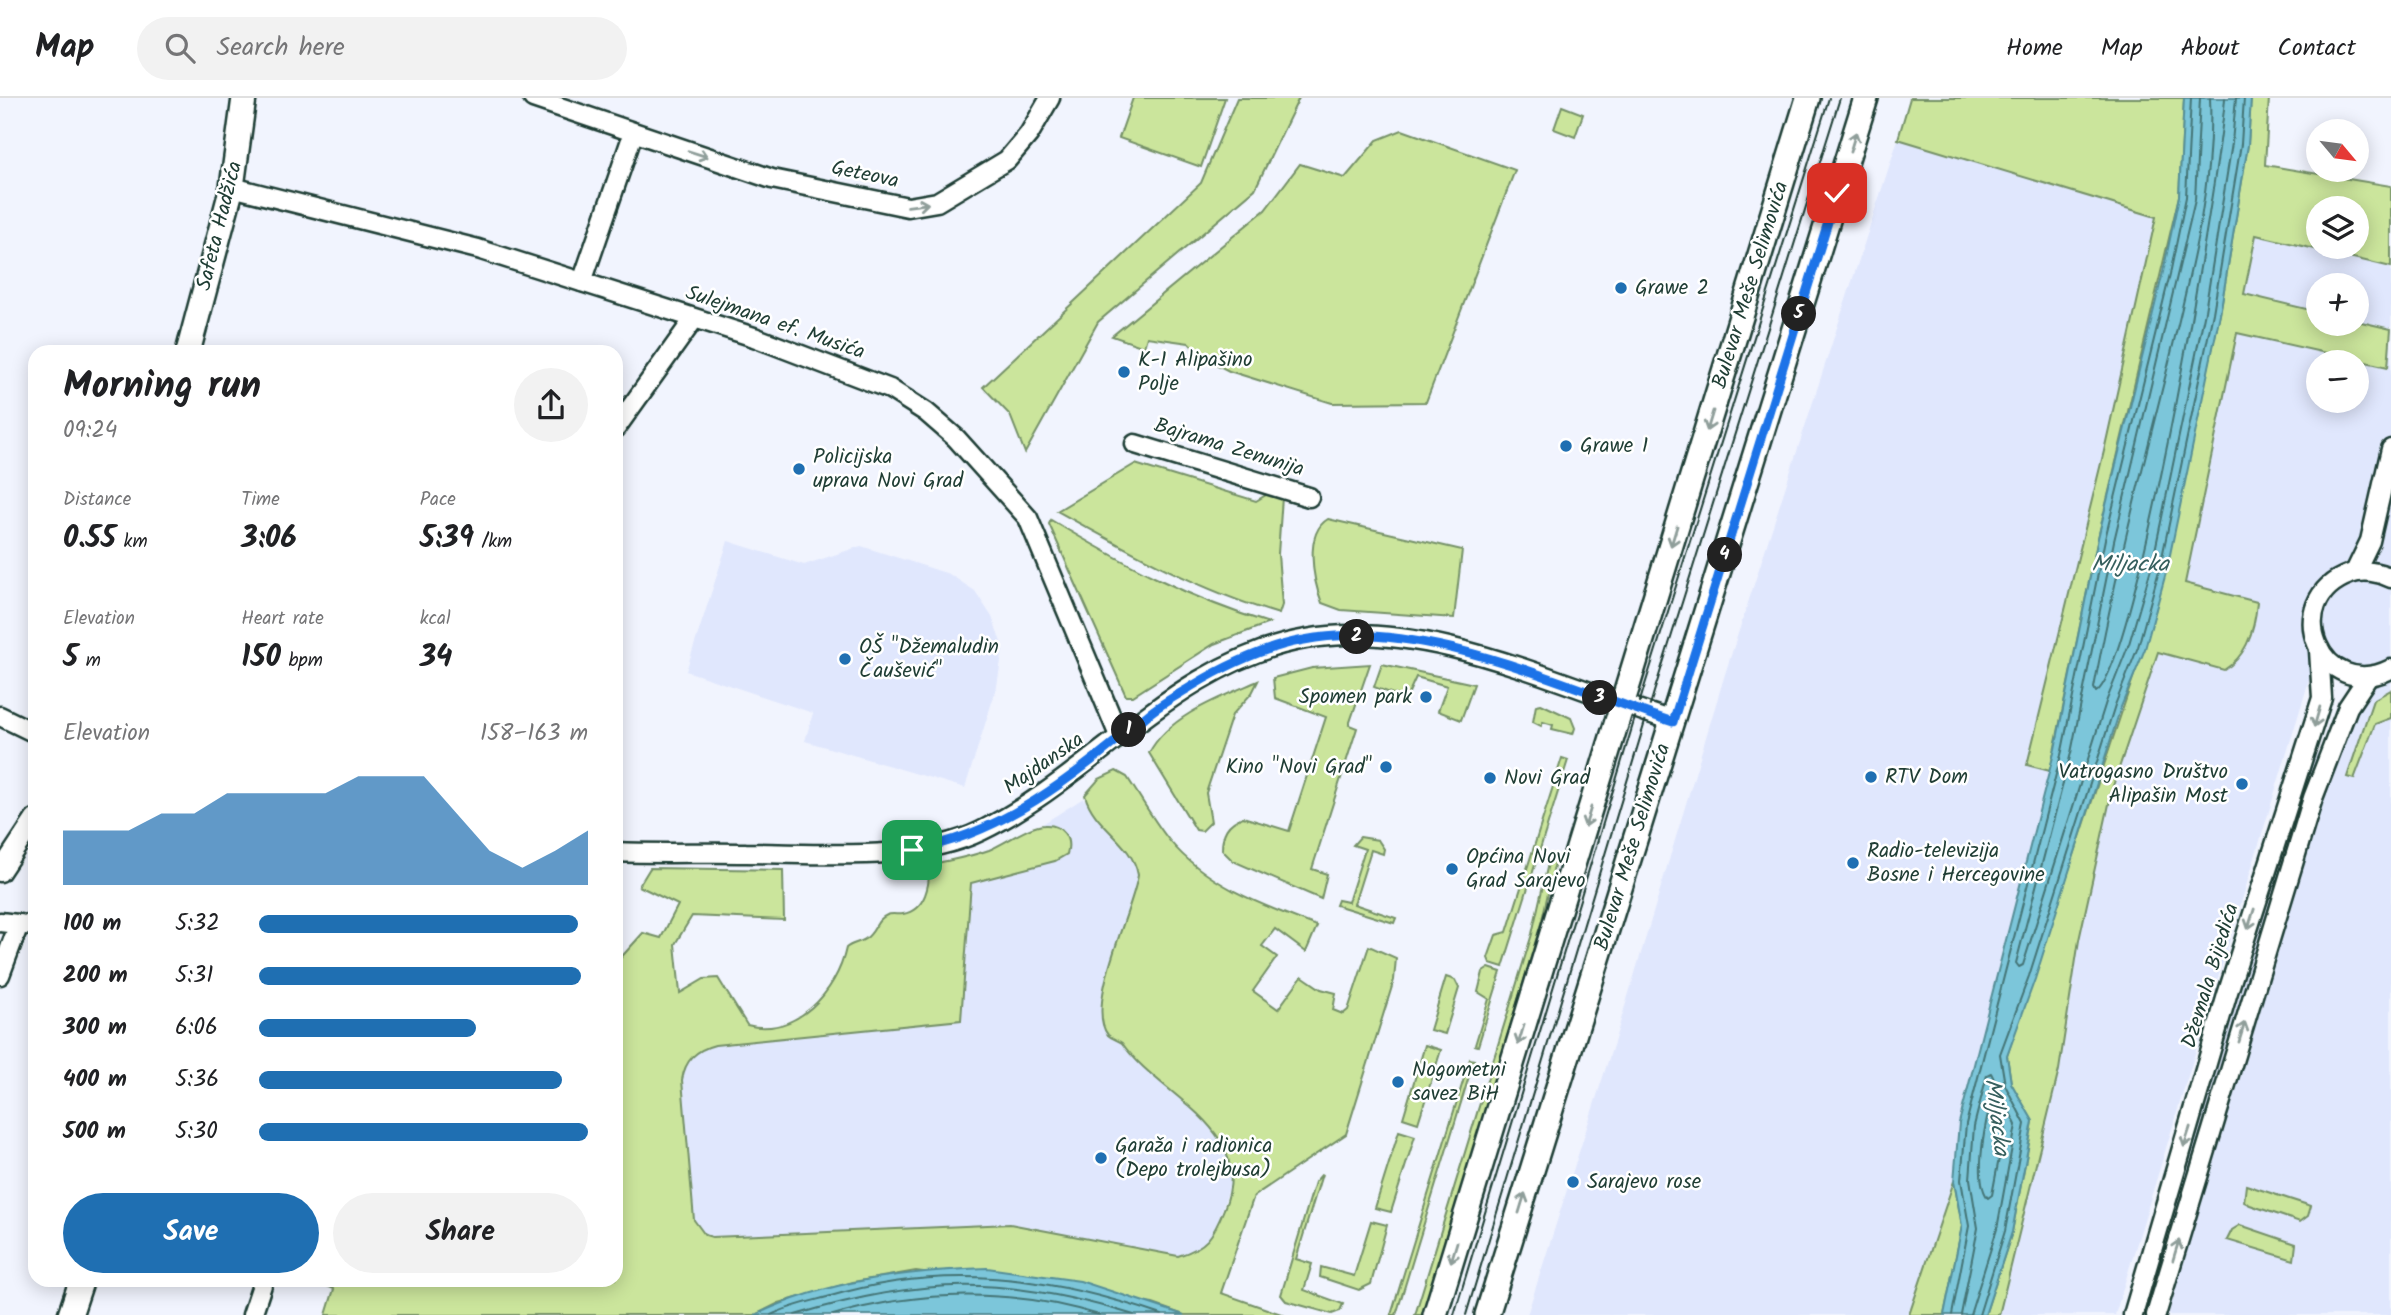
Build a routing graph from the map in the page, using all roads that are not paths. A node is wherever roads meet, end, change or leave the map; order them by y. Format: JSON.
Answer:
{"nodes":[{"id":1,"x":244,"y":98,"type":"edge"},
{"id":2,"x":533,"y":98,"type":"edge"},
{"id":3,"x":1051,"y":98,"type":"edge"},
{"id":4,"x":1808,"y":98,"type":"edge"},
{"id":5,"x":1867,"y":98,"type":"edge"},
{"id":6,"x":633,"y":134,"type":"junction"},
{"id":7,"x":232,"y":187,"type":"junction"},
{"id":8,"x":582,"y":282,"type":"junction"},
{"id":9,"x":694,"y":319,"type":"junction"},
{"id":10,"x":190,"y":345,"type":"edge"},
{"id":11,"x":623,"y":418,"type":"edge"},
{"id":12,"x":1135,"y":444,"type":"dead end"},
{"id":13,"x":2391,"y":449,"type":"edge"},
{"id":14,"x":1308,"y":496,"type":"dead end"},
{"id":15,"x":2355,"y":572,"type":"junction"},
{"id":16,"x":2391,"y":578,"type":"edge"},
{"id":17,"x":2319,"y":650,"type":"junction"},
{"id":18,"x":2391,"y":669,"type":"edge"},
{"id":19,"x":2368,"y":677,"type":"junction"},
{"id":20,"x":1622,"y":705,"type":"junction"},
{"id":21,"x":0,"y":716,"type":"edge"},
{"id":22,"x":1673,"y":722,"type":"junction"},
{"id":23,"x":28,"y":730,"type":"edge"},
{"id":24,"x":1119,"y":738,"type":"junction"},
{"id":25,"x":28,"y":830,"type":"edge"},
{"id":26,"x":623,"y":852,"type":"edge"},
{"id":27,"x":0,"y":872,"type":"edge"},
{"id":28,"x":0,"y":922,"type":"edge"},
{"id":29,"x":27,"y":925,"type":"edge"},
{"id":30,"x":0,"y":975,"type":"edge"},
{"id":31,"x":79,"y":1287,"type":"edge"},
{"id":32,"x":262,"y":1287,"type":"edge"},
{"id":33,"x":70,"y":1315,"type":"edge"},
{"id":34,"x":253,"y":1315,"type":"edge"},
{"id":35,"x":1434,"y":1315,"type":"edge"},
{"id":36,"x":1487,"y":1315,"type":"edge"},
{"id":37,"x":2133,"y":1315,"type":"edge"},
{"id":38,"x":2156,"y":1315,"type":"edge"}],
"edges":[{"from":1,"to":7,"type":"main road","name":"Safeta Hadžića"},
{"from":2,"to":6,"type":"street","name":"Geteova"},
{"from":6,"to":3,"type":"street","name":"Geteova","one_way":true},
{"from":4,"to":20,"type":"main road","name":"Bulevar Meše Selimovića","one_way":true},
{"from":22,"to":5,"type":"main road","name":"Bulevar Meše Selimovića","one_way":true},
{"from":6,"to":8,"type":"street"},
{"from":7,"to":8,"type":"street","name":"Sulejmana ef. Musića"},
{"from":7,"to":10,"type":"main road","name":"Safeta Hadžića"},
{"from":8,"to":9,"type":"street","name":"Sulejmana ef. Musića"},
{"from":9,"to":11,"type":"street"},
{"from":9,"to":24,"type":"street","name":"Sulejmana ef. Musića"},
{"from":12,"to":14,"type":"street","name":"Bajrama Zenunija"},
{"from":13,"to":15,"type":"street"},
{"from":15,"to":16,"type":"street"},
{"from":15,"to":17,"type":"street","name":"Džemala Bijedića"},
{"from":17,"to":19,"type":"street"},
{"from":17,"to":37,"type":"street","name":"Džemala Bijedića","one_way":true},
{"from":18,"to":19,"type":"street"},
{"from":38,"to":19,"type":"street","one_way":true},
{"from":20,"to":22,"type":"street","name":"Majdanska"},
{"from":20,"to":24,"type":"street","name":"Majdanska"},
{"from":20,"to":35,"type":"main road","name":"Bulevar Meše Selimovića","one_way":true},
{"from":21,"to":23,"type":"street"},
{"from":36,"to":22,"type":"main road","name":"Bulevar Meše Selimovića","one_way":true},
{"from":24,"to":26,"type":"street","name":"Majdanska"},
{"from":25,"to":27,"type":"street"},
{"from":28,"to":29,"type":"street"},
{"from":29,"to":30,"type":"street"},
{"from":31,"to":33,"type":"main road"},
{"from":32,"to":34,"type":"street"}]}
